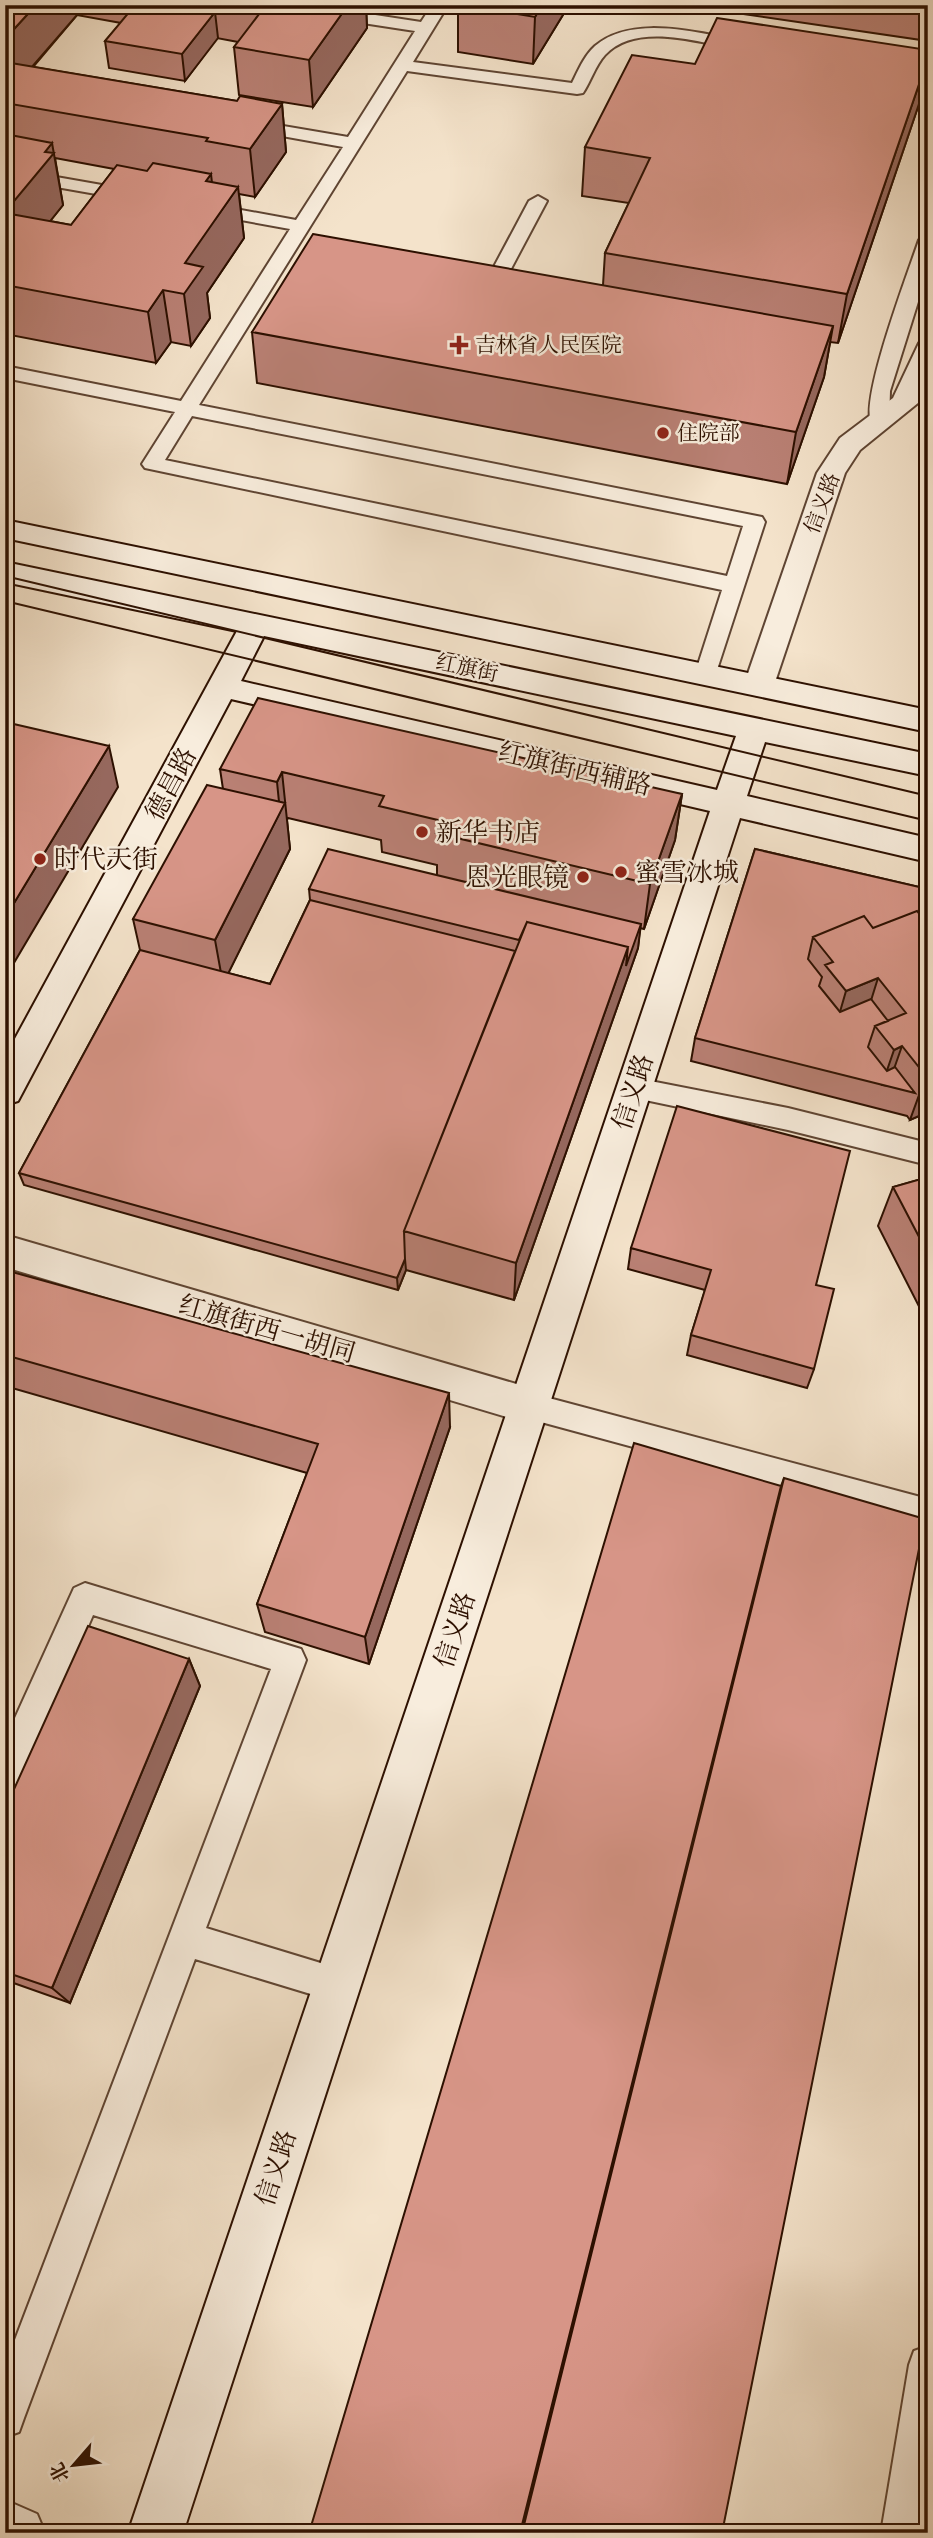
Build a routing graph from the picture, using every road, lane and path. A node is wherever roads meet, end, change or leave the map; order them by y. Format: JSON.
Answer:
{"nodes":[{"id":1,"x":278,"y":5,"type":"edge"},
{"id":2,"x":440,"y":5,"type":"edge"},
{"id":3,"x":425,"y":28,"type":"junction"},
{"id":4,"x":763,"y":48,"type":"edge"},
{"id":5,"x":401,"y":65,"type":"junction"},
{"id":6,"x":233,"y":122,"type":"edge"},
{"id":7,"x":352,"y":143,"type":"junction"},
{"id":8,"x":5,"y":173,"type":"edge"},
{"id":9,"x":153,"y":199,"type":"edge"},
{"id":10,"x":538,"y":201,"type":"dead end"},
{"id":11,"x":180,"y":204,"type":"edge"},
{"id":12,"x":300,"y":226,"type":"junction"},
{"id":13,"x":928,"y":240,"type":"edge"},
{"id":14,"x":281,"y":258,"type":"junction"},
{"id":15,"x":308,"y":263,"type":"edge"},
{"id":16,"x":459,"y":292,"type":"edge"},
{"id":17,"x":928,"y":349,"type":"edge"},
{"id":18,"x":5,"y":372,"type":"edge"},
{"id":19,"x":186,"y":410,"type":"junction"},
{"id":20,"x":879,"y":421,"type":"junction"},
{"id":21,"x":5,"y":529,"type":"edge"},
{"id":22,"x":5,"y":572,"type":"edge"},
{"id":23,"x":734,"y":585,"type":"junction"},
{"id":24,"x":256,"y":624,"type":"junction"},
{"id":25,"x":706,"y":674,"type":"junction"},
{"id":26,"x":759,"y":685,"type":"junction"},
{"id":27,"x":223,"y":687,"type":"junction"},
{"id":28,"x":928,"y":721,"type":"edge"},
{"id":29,"x":754,"y":728,"type":"junction"},
{"id":30,"x":928,"y":765,"type":"edge"},
{"id":31,"x":728,"y":804,"type":"junction"},
{"id":32,"x":928,"y":850,"type":"edge"},
{"id":33,"x":635,"y":1088,"type":"junction"},
{"id":34,"x":5,"y":1091,"type":"edge"},
{"id":35,"x":928,"y":1154,"type":"edge"},
{"id":36,"x":5,"y":1251,"type":"edge"},
{"id":37,"x":530,"y":1406,"type":"junction"},
{"id":38,"x":928,"y":1513,"type":"edge"},
{"id":39,"x":5,"y":1778,"type":"edge"},
{"id":40,"x":185,"y":1939,"type":"junction"},
{"id":41,"x":337,"y":1985,"type":"junction"},
{"id":42,"x":928,"y":2365,"type":"edge"},
{"id":43,"x":5,"y":2418,"type":"edge"},
{"id":44,"x":5,"y":2528,"type":"edge"},
{"id":45,"x":18,"y":2533,"type":"edge"},
{"id":46,"x":155,"y":2533,"type":"edge"},
{"id":47,"x":901,"y":2533,"type":"edge"}],
"edges":[{"from":1,"to":3,"type":"lane"},
{"from":2,"to":3,"type":"lane"},
{"from":3,"to":5,"type":"lane"},
{"from":4,"to":5,"type":"lane"},
{"from":5,"to":7,"type":"lane"},
{"from":6,"to":7,"type":"lane"},
{"from":7,"to":12,"type":"lane"},
{"from":8,"to":9,"type":"lane"},
{"from":10,"to":16,"type":"lane"},
{"from":11,"to":12,"type":"lane"},
{"from":12,"to":14,"type":"lane"},
{"from":13,"to":20,"type":"lane"},
{"from":14,"to":15,"type":"lane"},
{"from":14,"to":19,"type":"lane"},
{"from":17,"to":20,"type":"street","name":"信义路"},
{"from":18,"to":19,"type":"lane"},
{"from":19,"to":23,"type":"lane"},
{"from":19,"to":23,"type":"lane"},
{"from":20,"to":26,"type":"street","name":"信义路"},
{"from":21,"to":25,"type":"street","name":"红旗街"},
{"from":22,"to":24,"type":"street","name":"红旗街"},
{"from":23,"to":25,"type":"lane"},
{"from":24,"to":27,"type":"street","name":"德昌路"},
{"from":24,"to":29,"type":"street","name":"红旗街"},
{"from":25,"to":26,"type":"street","name":"红旗街"},
{"from":26,"to":28,"type":"street","name":"红旗街"},
{"from":27,"to":31,"type":"street","name":"红旗街西辅路"},
{"from":27,"to":34,"type":"street","name":"德昌路"},
{"from":29,"to":30,"type":"street","name":"红旗街"},
{"from":29,"to":31,"type":"street","name":"信义路"},
{"from":31,"to":32,"type":"street","name":"红旗街西辅路"},
{"from":31,"to":33,"type":"street","name":"信义路"},
{"from":33,"to":35,"type":"lane"},
{"from":33,"to":37,"type":"street","name":"信义路"},
{"from":36,"to":37,"type":"street","name":"红旗街西一胡同"},
{"from":37,"to":38,"type":"lane"},
{"from":37,"to":41,"type":"street","name":"信义路"},
{"from":39,"to":40,"type":"lane"},
{"from":40,"to":41,"type":"lane"},
{"from":40,"to":43,"type":"lane"},
{"from":41,"to":46,"type":"street","name":"信义路"},
{"from":42,"to":47,"type":"lane"},
{"from":44,"to":45,"type":"street"}]}
